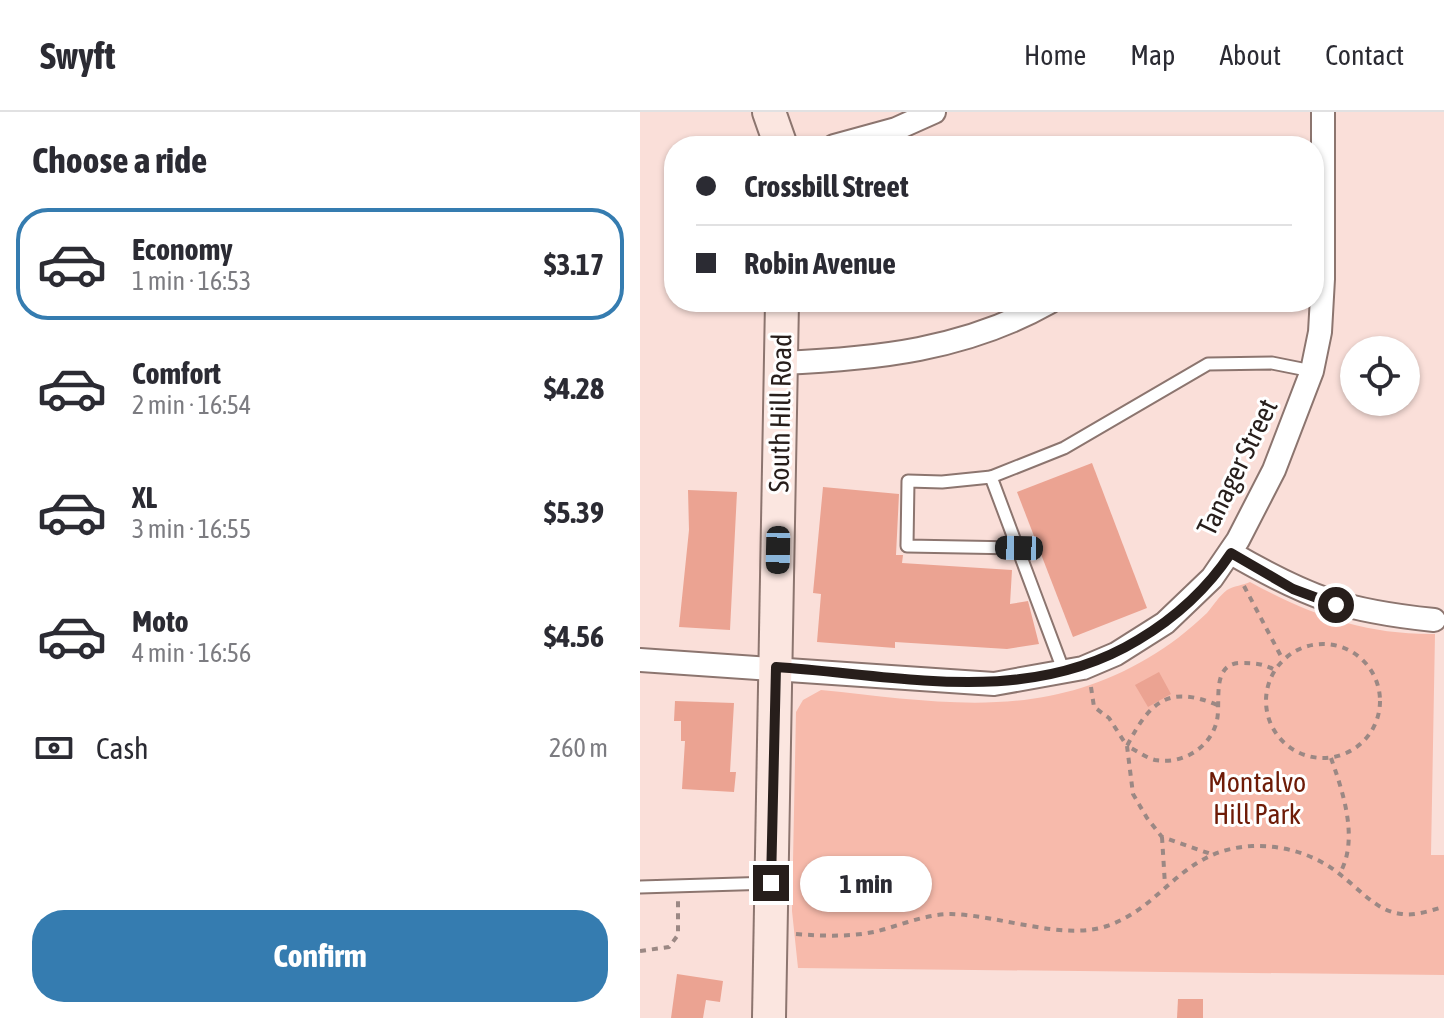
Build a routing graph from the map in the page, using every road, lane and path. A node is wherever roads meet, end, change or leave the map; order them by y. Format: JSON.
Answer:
{"nodes":[{"id":1,"x":769,"y":112,"type":"edge"},
{"id":2,"x":934,"y":112,"type":"edge"},
{"id":3,"x":1323,"y":112,"type":"edge"},
{"id":4,"x":777,"y":136,"type":"edge"},
{"id":5,"x":874,"y":136,"type":"edge"},
{"id":6,"x":1322,"y":136,"type":"edge"},
{"id":7,"x":782,"y":312,"type":"edge"},
{"id":8,"x":1029,"y":312,"type":"edge"},
{"id":9,"x":1320,"y":312,"type":"edge"},
{"id":10,"x":781,"y":363,"type":"junction"},
{"id":11,"x":1312,"y":371,"type":"junction"},
{"id":12,"x":991,"y":477,"type":"junction"},
{"id":13,"x":1019,"y":548,"type":"junction"},
{"id":14,"x":1231,"y":553,"type":"junction"},
{"id":15,"x":1253,"y":566,"type":"junction"},
{"id":16,"x":1434,"y":620,"type":"dead end"},
{"id":17,"x":640,"y":660,"type":"edge"},
{"id":18,"x":1283,"y":660,"type":"junction"},
{"id":19,"x":776,"y":667,"type":"junction"},
{"id":20,"x":1074,"y":670,"type":"junction"},
{"id":21,"x":1275,"y":670,"type":"junction"},
{"id":22,"x":1217,"y":705,"type":"junction"},
{"id":23,"x":1127,"y":746,"type":"junction"},
{"id":24,"x":1331,"y":758,"type":"junction"},
{"id":25,"x":1162,"y":837,"type":"junction"},
{"id":26,"x":1211,"y":854,"type":"junction"},
{"id":27,"x":1340,"y":873,"type":"junction"},
{"id":28,"x":771,"y":883,"type":"junction"},
{"id":29,"x":678,"y":885,"type":"junction"},
{"id":30,"x":1165,"y":885,"type":"junction"},
{"id":31,"x":640,"y":887,"type":"edge"},
{"id":32,"x":1444,"y":907,"type":"edge"},
{"id":33,"x":771,"y":932,"type":"junction"},
{"id":34,"x":640,"y":951,"type":"edge"},
{"id":35,"x":769,"y":1018,"type":"edge"}],
"edges":[{"from":1,"to":4,"type":"street"},
{"from":2,"to":5,"type":"street"},
{"from":3,"to":6,"type":"street","name":"Tanager Street"},
{"from":7,"to":10,"type":"street","name":"South Hill Road"},
{"from":8,"to":10,"type":"street"},
{"from":9,"to":11,"type":"street","name":"Tanager Street"},
{"from":10,"to":19,"type":"street","name":"South Hill Road"},
{"from":11,"to":12,"type":"lane"},
{"from":11,"to":14,"type":"street","name":"Tanager Street"},
{"from":12,"to":13,"type":"lane"},
{"from":12,"to":13,"type":"lane"},
{"from":13,"to":20,"type":"lane"},
{"from":14,"to":15,"type":"street"},
{"from":14,"to":20,"type":"street","name":"Tanager Street"},
{"from":15,"to":16,"type":"street"},
{"from":15,"to":18,"type":"path"},
{"from":17,"to":19,"type":"street","name":"Tanager Street"},
{"from":18,"to":21,"type":"path"},
{"from":18,"to":24,"type":"path"},
{"from":19,"to":20,"type":"street","name":"Tanager Street"},
{"from":19,"to":28,"type":"street","name":"South Hill Road"},
{"from":20,"to":23,"type":"path"},
{"from":21,"to":22,"type":"path"},
{"from":21,"to":24,"type":"path"},
{"from":22,"to":23,"type":"path"},
{"from":22,"to":23,"type":"path"},
{"from":23,"to":25,"type":"path"},
{"from":24,"to":27,"type":"path"},
{"from":25,"to":26,"type":"path"},
{"from":25,"to":30,"type":"path"},
{"from":26,"to":27,"type":"path"},
{"from":26,"to":30,"type":"path"},
{"from":27,"to":32,"type":"path"},
{"from":28,"to":29,"type":"lane"},
{"from":28,"to":33,"type":"street","name":"South Hill Road"},
{"from":29,"to":31,"type":"lane"},
{"from":29,"to":34,"type":"path"},
{"from":30,"to":33,"type":"path"},
{"from":33,"to":35,"type":"street","name":"South Hill Road"}]}
